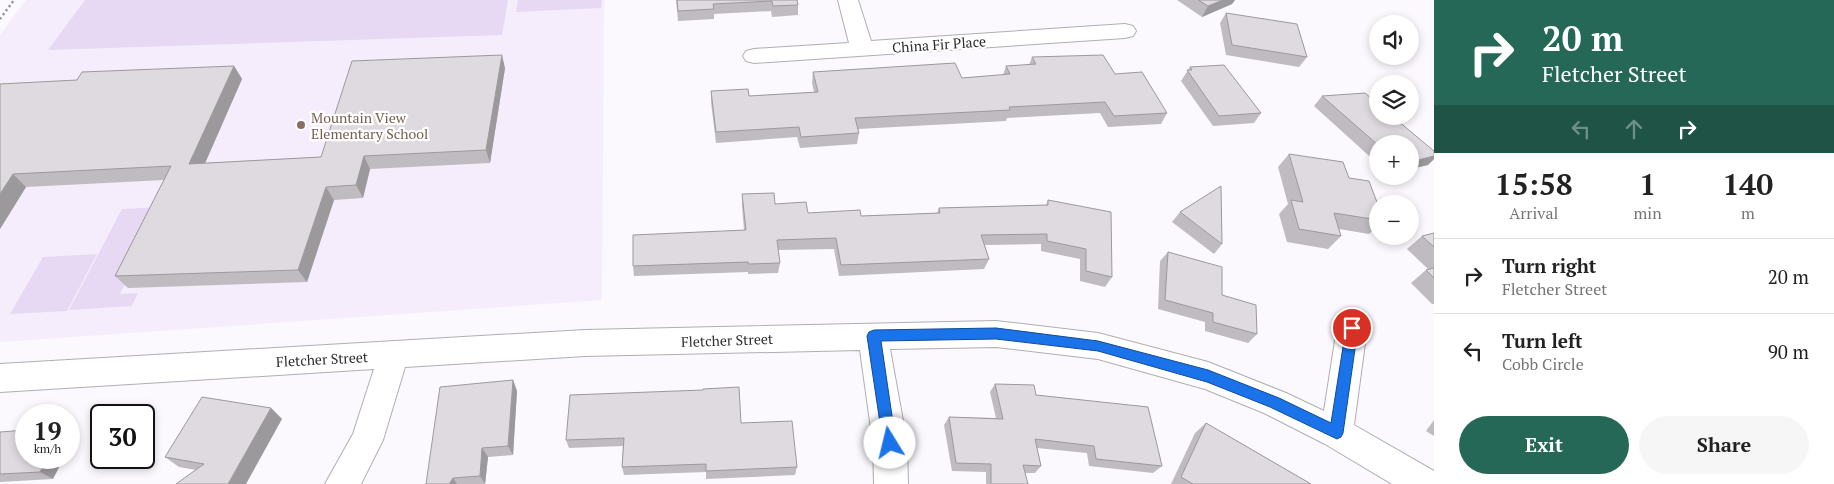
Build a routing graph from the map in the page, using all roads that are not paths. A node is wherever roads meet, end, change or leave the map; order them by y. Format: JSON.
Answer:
{"nodes":[{"id":1,"x":848,"y":0,"type":"edge"},
{"id":2,"x":1125,"y":31,"type":"dead end"},
{"id":3,"x":862,"y":49,"type":"junction"},
{"id":4,"x":754,"y":56,"type":"dead end"},
{"id":5,"x":1352,"y":328,"type":"dead end"},
{"id":6,"x":874,"y":336,"type":"junction"},
{"id":7,"x":394,"y":354,"type":"junction"},
{"id":8,"x":0,"y":378,"type":"edge"},
{"id":9,"x":1337,"y":433,"type":"junction"},
{"id":10,"x":342,"y":484,"type":"edge"},
{"id":11,"x":891,"y":484,"type":"edge"},
{"id":12,"x":1424,"y":484,"type":"edge"}],
"edges":[{"from":1,"to":3,"type":"street"},
{"from":2,"to":3,"type":"street","name":"China Fir Place"},
{"from":3,"to":4,"type":"street","name":"China Fir Place"},
{"from":5,"to":9,"type":"street"},
{"from":6,"to":7,"type":"street","name":"Fletcher Street"},
{"from":6,"to":9,"type":"street","name":"Fletcher Street"},
{"from":6,"to":11,"type":"street"},
{"from":7,"to":8,"type":"street","name":"Fletcher Street"},
{"from":7,"to":10,"type":"street"},
{"from":9,"to":12,"type":"street","name":"Fletcher Street"}]}
